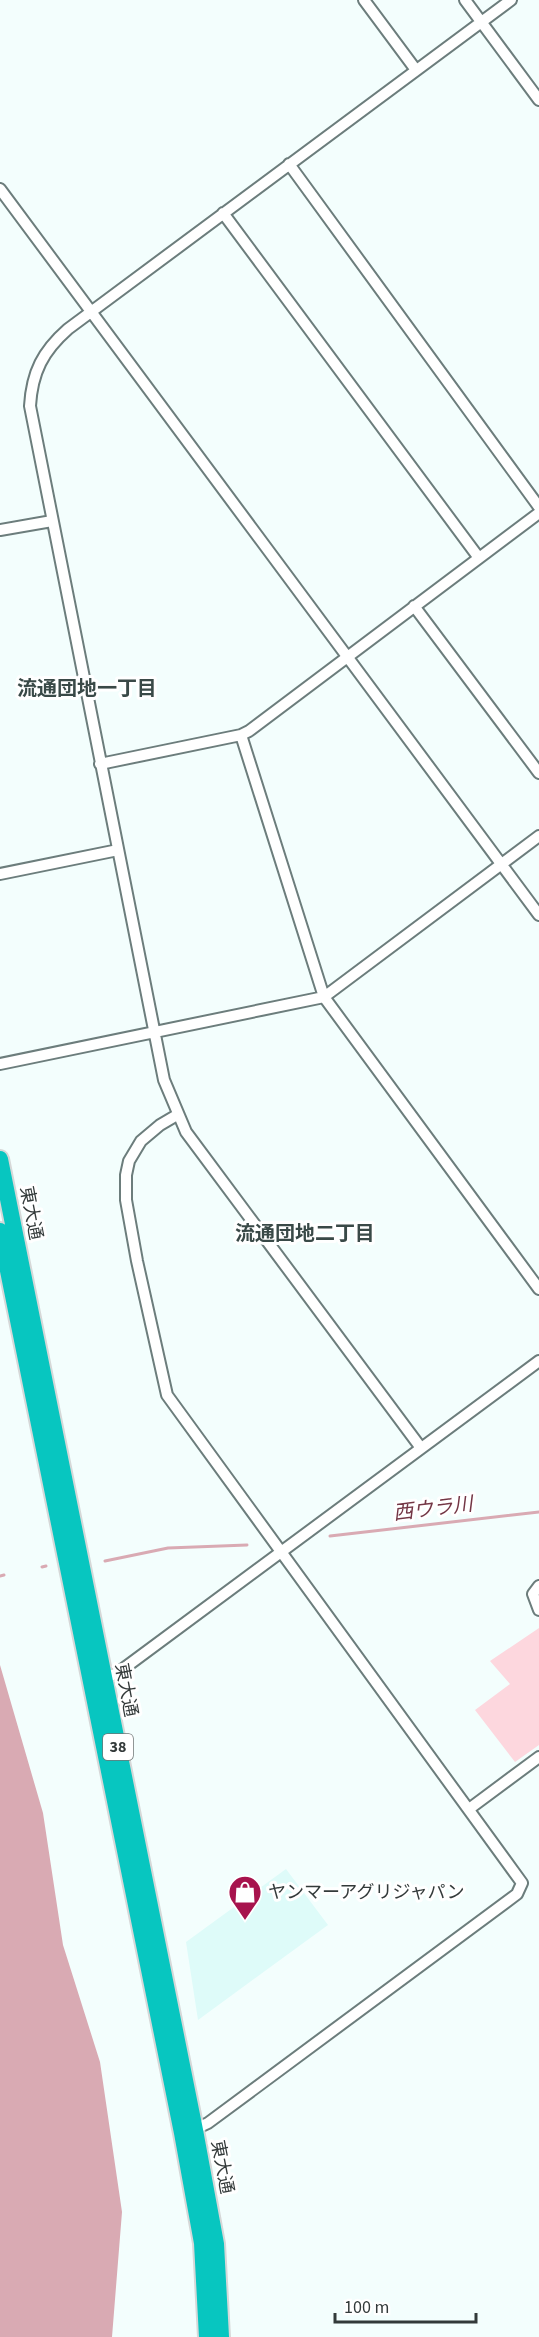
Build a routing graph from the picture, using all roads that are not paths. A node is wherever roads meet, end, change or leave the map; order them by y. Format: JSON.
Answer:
{"nodes":[{"id":1,"x":364,"y":0,"type":"edge"},
{"id":2,"x":465,"y":0,"type":"edge"},
{"id":3,"x":511,"y":0,"type":"edge"},
{"id":4,"x":481,"y":22,"type":"junction"},
{"id":5,"x":416,"y":70,"type":"junction"},
{"id":6,"x":539,"y":100,"type":"edge"},
{"id":7,"x":289,"y":164,"type":"junction"},
{"id":8,"x":0,"y":189,"type":"edge"},
{"id":9,"x":223,"y":213,"type":"junction"},
{"id":10,"x":92,"y":313,"type":"junction"},
{"id":11,"x":539,"y":507,"type":"edge"},
{"id":12,"x":539,"y":513,"type":"edge"},
{"id":13,"x":52,"y":521,"type":"junction"},
{"id":14,"x":0,"y":530,"type":"edge"},
{"id":15,"x":478,"y":558,"type":"junction"},
{"id":16,"x":414,"y":606,"type":"junction"},
{"id":17,"x":347,"y":657,"type":"junction"},
{"id":18,"x":241,"y":735,"type":"junction"},
{"id":19,"x":100,"y":764,"type":"junction"},
{"id":20,"x":539,"y":773,"type":"edge"},
{"id":21,"x":539,"y":836,"type":"edge"},
{"id":22,"x":118,"y":850,"type":"junction"},
{"id":23,"x":501,"y":864,"type":"junction"},
{"id":24,"x":0,"y":874,"type":"edge"},
{"id":25,"x":539,"y":915,"type":"edge"},
{"id":26,"x":324,"y":997,"type":"junction"},
{"id":27,"x":154,"y":1033,"type":"junction"},
{"id":28,"x":0,"y":1064,"type":"edge"},
{"id":29,"x":177,"y":1115,"type":"junction"},
{"id":30,"x":0,"y":1159,"type":"edge"},
{"id":31,"x":0,"y":1231,"type":"edge"},
{"id":32,"x":539,"y":1288,"type":"edge"},
{"id":33,"x":539,"y":1361,"type":"edge"},
{"id":34,"x":421,"y":1448,"type":"junction"},
{"id":35,"x":280,"y":1553,"type":"junction"},
{"id":36,"x":539,"y":1586,"type":"edge"},
{"id":37,"x":539,"y":1610,"type":"edge"},
{"id":38,"x":98,"y":1681,"type":"junction"},
{"id":39,"x":539,"y":1757,"type":"edge"},
{"id":40,"x":469,"y":1809,"type":"junction"},
{"id":41,"x":189,"y":2132,"type":"junction"},
{"id":42,"x":207,"y":2337,"type":"edge"},
{"id":43,"x":221,"y":2337,"type":"edge"}],
"edges":[{"from":1,"to":5,"type":"street"},
{"from":2,"to":4,"type":"street"},
{"from":3,"to":4,"type":"street"},
{"from":4,"to":5,"type":"street"},
{"from":4,"to":6,"type":"street"},
{"from":5,"to":7,"type":"street"},
{"from":7,"to":9,"type":"street"},
{"from":7,"to":11,"type":"street"},
{"from":8,"to":10,"type":"street"},
{"from":9,"to":10,"type":"street"},
{"from":9,"to":15,"type":"street"},
{"from":10,"to":13,"type":"street"},
{"from":10,"to":17,"type":"street"},
{"from":12,"to":15,"type":"street"},
{"from":13,"to":14,"type":"street"},
{"from":13,"to":19,"type":"street"},
{"from":15,"to":16,"type":"street"},
{"from":16,"to":17,"type":"street"},
{"from":16,"to":20,"type":"street"},
{"from":17,"to":18,"type":"street"},
{"from":17,"to":23,"type":"street"},
{"from":18,"to":19,"type":"street"},
{"from":18,"to":26,"type":"street"},
{"from":19,"to":22,"type":"street"},
{"from":21,"to":23,"type":"street"},
{"from":22,"to":24,"type":"street"},
{"from":22,"to":27,"type":"street"},
{"from":23,"to":25,"type":"street"},
{"from":23,"to":26,"type":"street"},
{"from":26,"to":27,"type":"street"},
{"from":26,"to":32,"type":"street"},
{"from":27,"to":28,"type":"street"},
{"from":27,"to":29,"type":"street"},
{"from":29,"to":34,"type":"street"},
{"from":29,"to":35,"type":"street"},
{"from":30,"to":38,"type":"highway","name":"東大通","number":"38"},
{"from":31,"to":38,"type":"highway","name":"東大通","number":"38"},
{"from":33,"to":34,"type":"street"},
{"from":34,"to":35,"type":"street"},
{"from":35,"to":38,"type":"street"},
{"from":35,"to":40,"type":"street"},
{"from":36,"to":37,"type":"street"},
{"from":38,"to":41,"type":"highway","name":"東大通","number":"38"},
{"from":39,"to":40,"type":"street"},
{"from":40,"to":41,"type":"street"},
{"from":41,"to":42,"type":"highway","name":"東大通","number":"38"},
{"from":41,"to":43,"type":"highway","name":"東大通","number":"38"}]}
